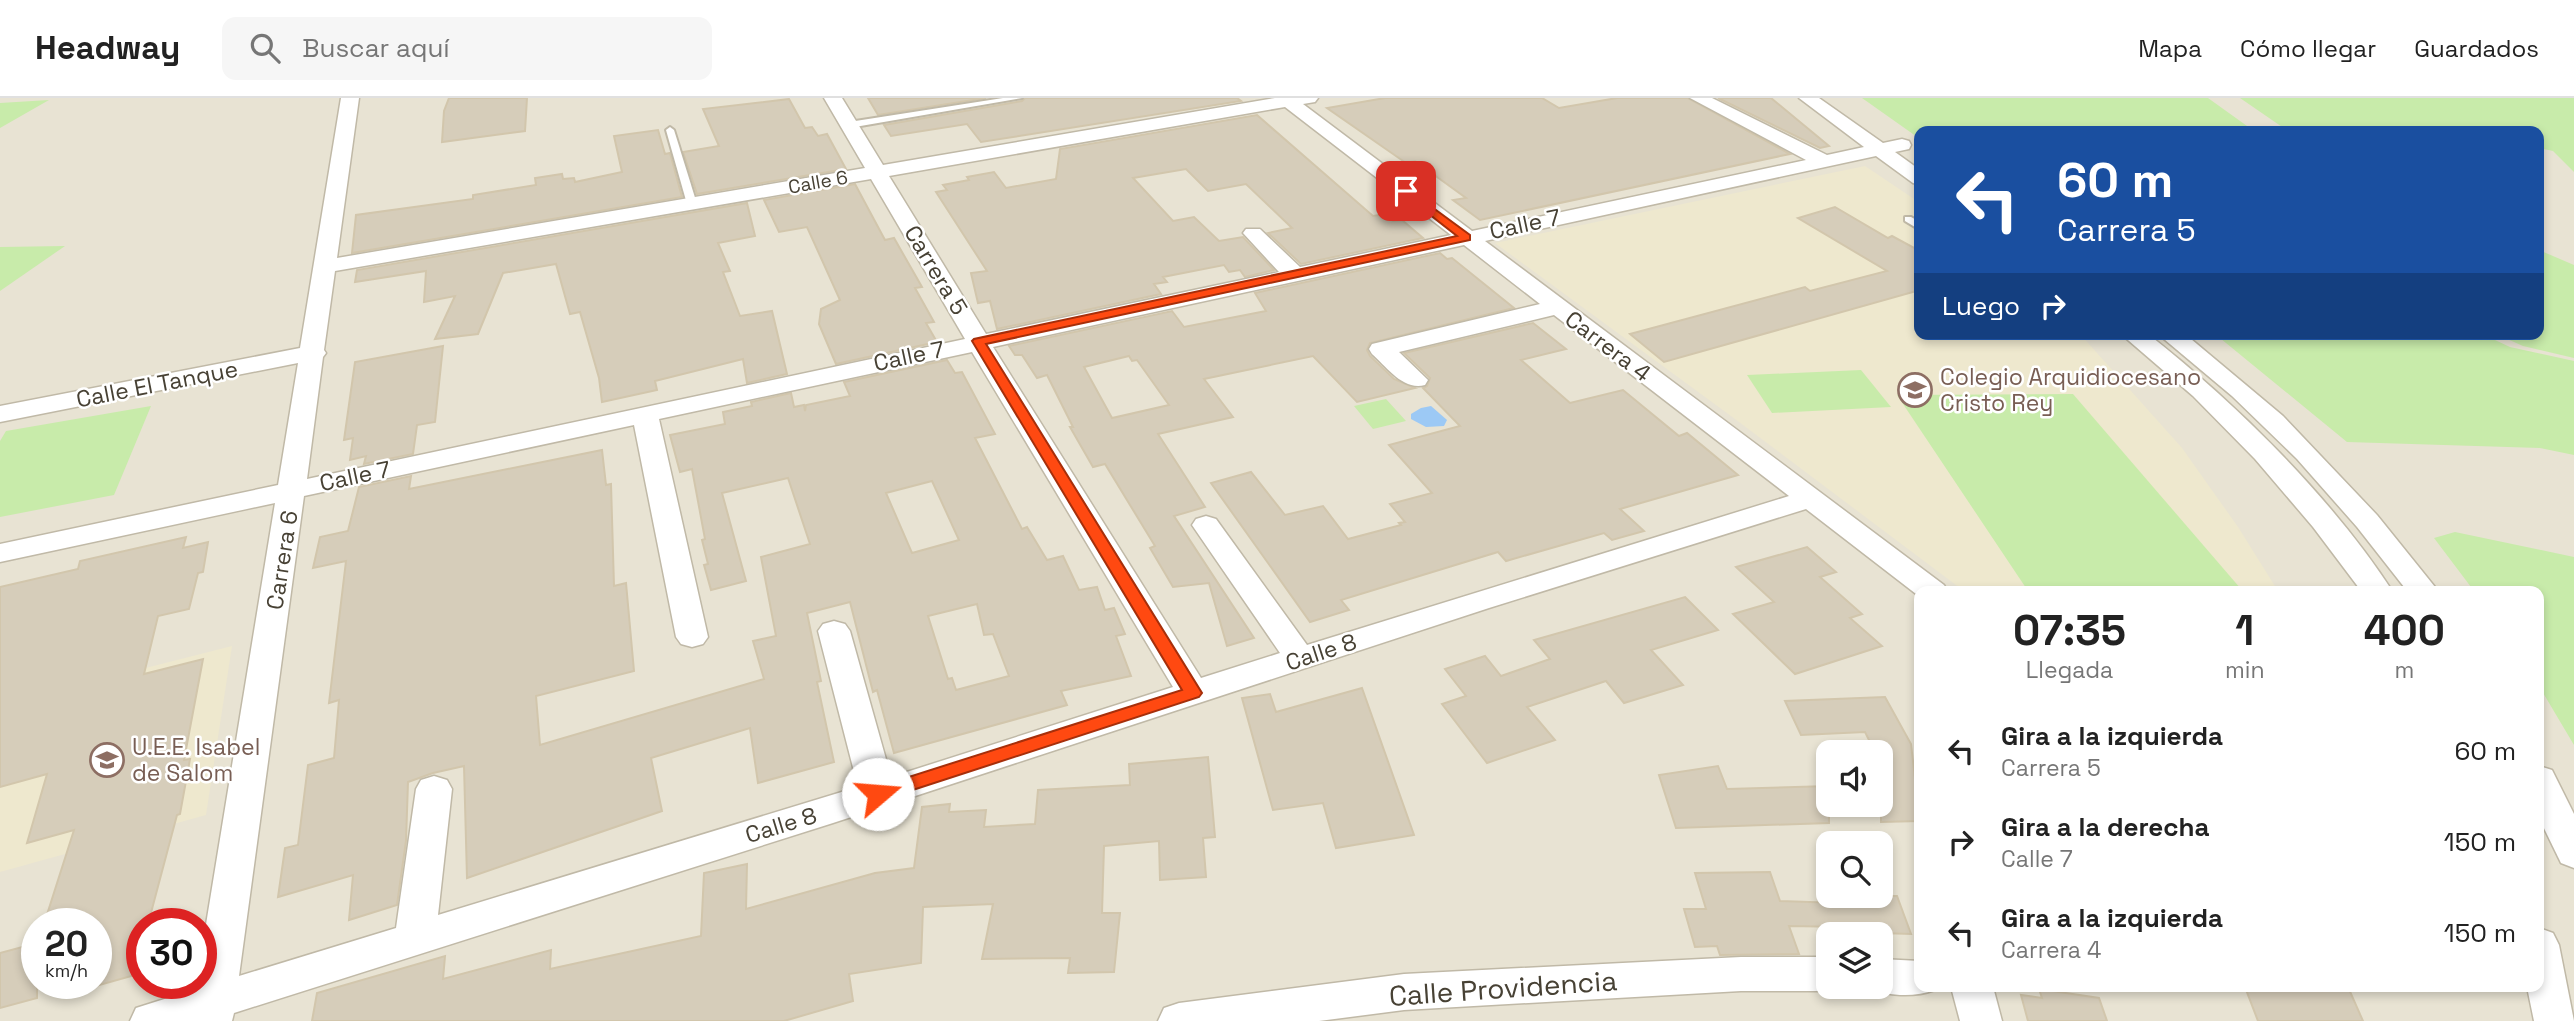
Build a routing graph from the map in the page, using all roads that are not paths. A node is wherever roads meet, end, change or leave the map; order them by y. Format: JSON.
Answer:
{"nodes":[{"id":1,"x":350,"y":98,"type":"edge"},
{"id":2,"x":833,"y":98,"type":"edge"},
{"id":3,"x":1018,"y":98,"type":"edge"},
{"id":4,"x":1699,"y":98,"type":"edge"},
{"id":5,"x":1808,"y":98,"type":"edge"},
{"id":6,"x":1835,"y":98,"type":"edge"},
{"id":7,"x":1294,"y":99,"type":"edge"},
{"id":8,"x":849,"y":125,"type":"junction"},
{"id":9,"x":670,"y":130,"type":"dead end"},
{"id":10,"x":1900,"y":151,"type":"edge"},
{"id":11,"x":1823,"y":161,"type":"junction"},
{"id":12,"x":1914,"y":171,"type":"edge"},
{"id":13,"x":877,"y":172,"type":"junction"},
{"id":14,"x":692,"y":204,"type":"junction"},
{"id":15,"x":1908,"y":219,"type":"dead end"},
{"id":16,"x":1914,"y":223,"type":"edge"},
{"id":17,"x":1253,"y":233,"type":"dead end"},
{"id":18,"x":1466,"y":237,"type":"junction"},
{"id":19,"x":326,"y":266,"type":"junction"},
{"id":20,"x":1294,"y":274,"type":"junction"},
{"id":21,"x":1557,"y":307,"type":"junction"},
{"id":22,"x":2140,"y":340,"type":"edge"},
{"id":23,"x":2177,"y":340,"type":"edge"},
{"id":24,"x":978,"y":341,"type":"junction"},
{"id":25,"x":314,"y":353,"type":"junction"},
{"id":26,"x":1416,"y":380,"type":"dead end"},
{"id":27,"x":645,"y":413,"type":"junction"},
{"id":28,"x":0,"y":414,"type":"edge"},
{"id":29,"x":293,"y":489,"type":"junction"},
{"id":30,"x":1810,"y":499,"type":"junction"},
{"id":31,"x":1206,"y":525,"type":"dead end"},
{"id":32,"x":0,"y":553,"type":"edge"},
{"id":33,"x":1925,"y":586,"type":"edge"},
{"id":34,"x":2374,"y":586,"type":"edge"},
{"id":35,"x":2419,"y":586,"type":"edge"},
{"id":36,"x":834,"y":631,"type":"dead end"},
{"id":37,"x":692,"y":637,"type":"dead end"},
{"id":38,"x":1300,"y":659,"type":"junction"},
{"id":39,"x":1193,"y":693,"type":"junction"},
{"id":40,"x":434,"y":789,"type":"dead end"},
{"id":41,"x":2544,"y":790,"type":"edge"},
{"id":42,"x":878,"y":794,"type":"junction"},
{"id":43,"x":2574,"y":853,"type":"edge"},
{"id":44,"x":415,"y":939,"type":"junction"},
{"id":45,"x":2544,"y":969,"type":"edge"},
{"id":46,"x":1816,"y":974,"type":"edge"},
{"id":47,"x":1893,"y":977,"type":"edge"},
{"id":48,"x":1914,"y":978,"type":"edge"},
{"id":49,"x":1973,"y":992,"type":"edge"},
{"id":50,"x":213,"y":1011,"type":"edge"},
{"id":51,"x":151,"y":1021,"type":"edge"},
{"id":52,"x":1179,"y":1021,"type":"edge"},
{"id":53,"x":1981,"y":1021,"type":"edge"},
{"id":54,"x":2555,"y":1021,"type":"edge"}],
"edges":[{"from":1,"to":19,"type":"street","name":"Carrera 6"},
{"from":2,"to":8,"type":"street","name":"Carrera 5"},
{"from":3,"to":8,"type":"lane"},
{"from":4,"to":11,"type":"street"},
{"from":5,"to":10,"type":"street"},
{"from":6,"to":10,"type":"street"},
{"from":7,"to":13,"type":"street","name":"Calle 6"},
{"from":7,"to":18,"type":"street","name":"Carrera 4"},
{"from":8,"to":13,"type":"street","name":"Carrera 5"},
{"from":9,"to":14,"type":"lane"},
{"from":10,"to":11,"type":"street","name":"Calle 7"},
{"from":10,"to":12,"type":"street"},
{"from":11,"to":18,"type":"street","name":"Calle 7"},
{"from":13,"to":14,"type":"street","name":"Calle 6"},
{"from":13,"to":24,"type":"street","name":"Carrera 5"},
{"from":14,"to":19,"type":"street","name":"Calle 6"},
{"from":15,"to":16,"type":"lane"},
{"from":17,"to":20,"type":"street"},
{"from":18,"to":20,"type":"street","name":"Calle 7"},
{"from":18,"to":21,"type":"street","name":"Carrera 4"},
{"from":19,"to":25,"type":"street","name":"Carrera 6"},
{"from":20,"to":24,"type":"street","name":"Calle 7"},
{"from":21,"to":26,"type":"street"},
{"from":21,"to":30,"type":"street","name":"Carrera 4"},
{"from":22,"to":34,"type":"street"},
{"from":23,"to":35,"type":"street"},
{"from":24,"to":27,"type":"street","name":"Calle 7"},
{"from":24,"to":39,"type":"street","name":"Carrera 5"},
{"from":25,"to":28,"type":"street","name":"Calle El Tanque"},
{"from":25,"to":29,"type":"street","name":"Carrera 6"},
{"from":27,"to":29,"type":"street","name":"Calle 7"},
{"from":27,"to":37,"type":"street"},
{"from":29,"to":32,"type":"street","name":"Calle 7"},
{"from":29,"to":50,"type":"street","name":"Carrera 6"},
{"from":30,"to":33,"type":"street","name":"Carrera 4"},
{"from":30,"to":38,"type":"street","name":"Calle 8"},
{"from":31,"to":38,"type":"street"},
{"from":36,"to":42,"type":"street"},
{"from":38,"to":39,"type":"street","name":"Calle 8"},
{"from":39,"to":42,"type":"street","name":"Calle 8"},
{"from":40,"to":44,"type":"street"},
{"from":41,"to":43,"type":"street"},
{"from":42,"to":44,"type":"street","name":"Calle 8"},
{"from":44,"to":50,"type":"street","name":"Calle 8"},
{"from":45,"to":54,"type":"street"},
{"from":46,"to":52,"type":"street","name":"Calle Providencia"},
{"from":47,"to":48,"type":"street"},
{"from":49,"to":53,"type":"street"},
{"from":50,"to":51,"type":"street","name":"Calle 8"}]}
